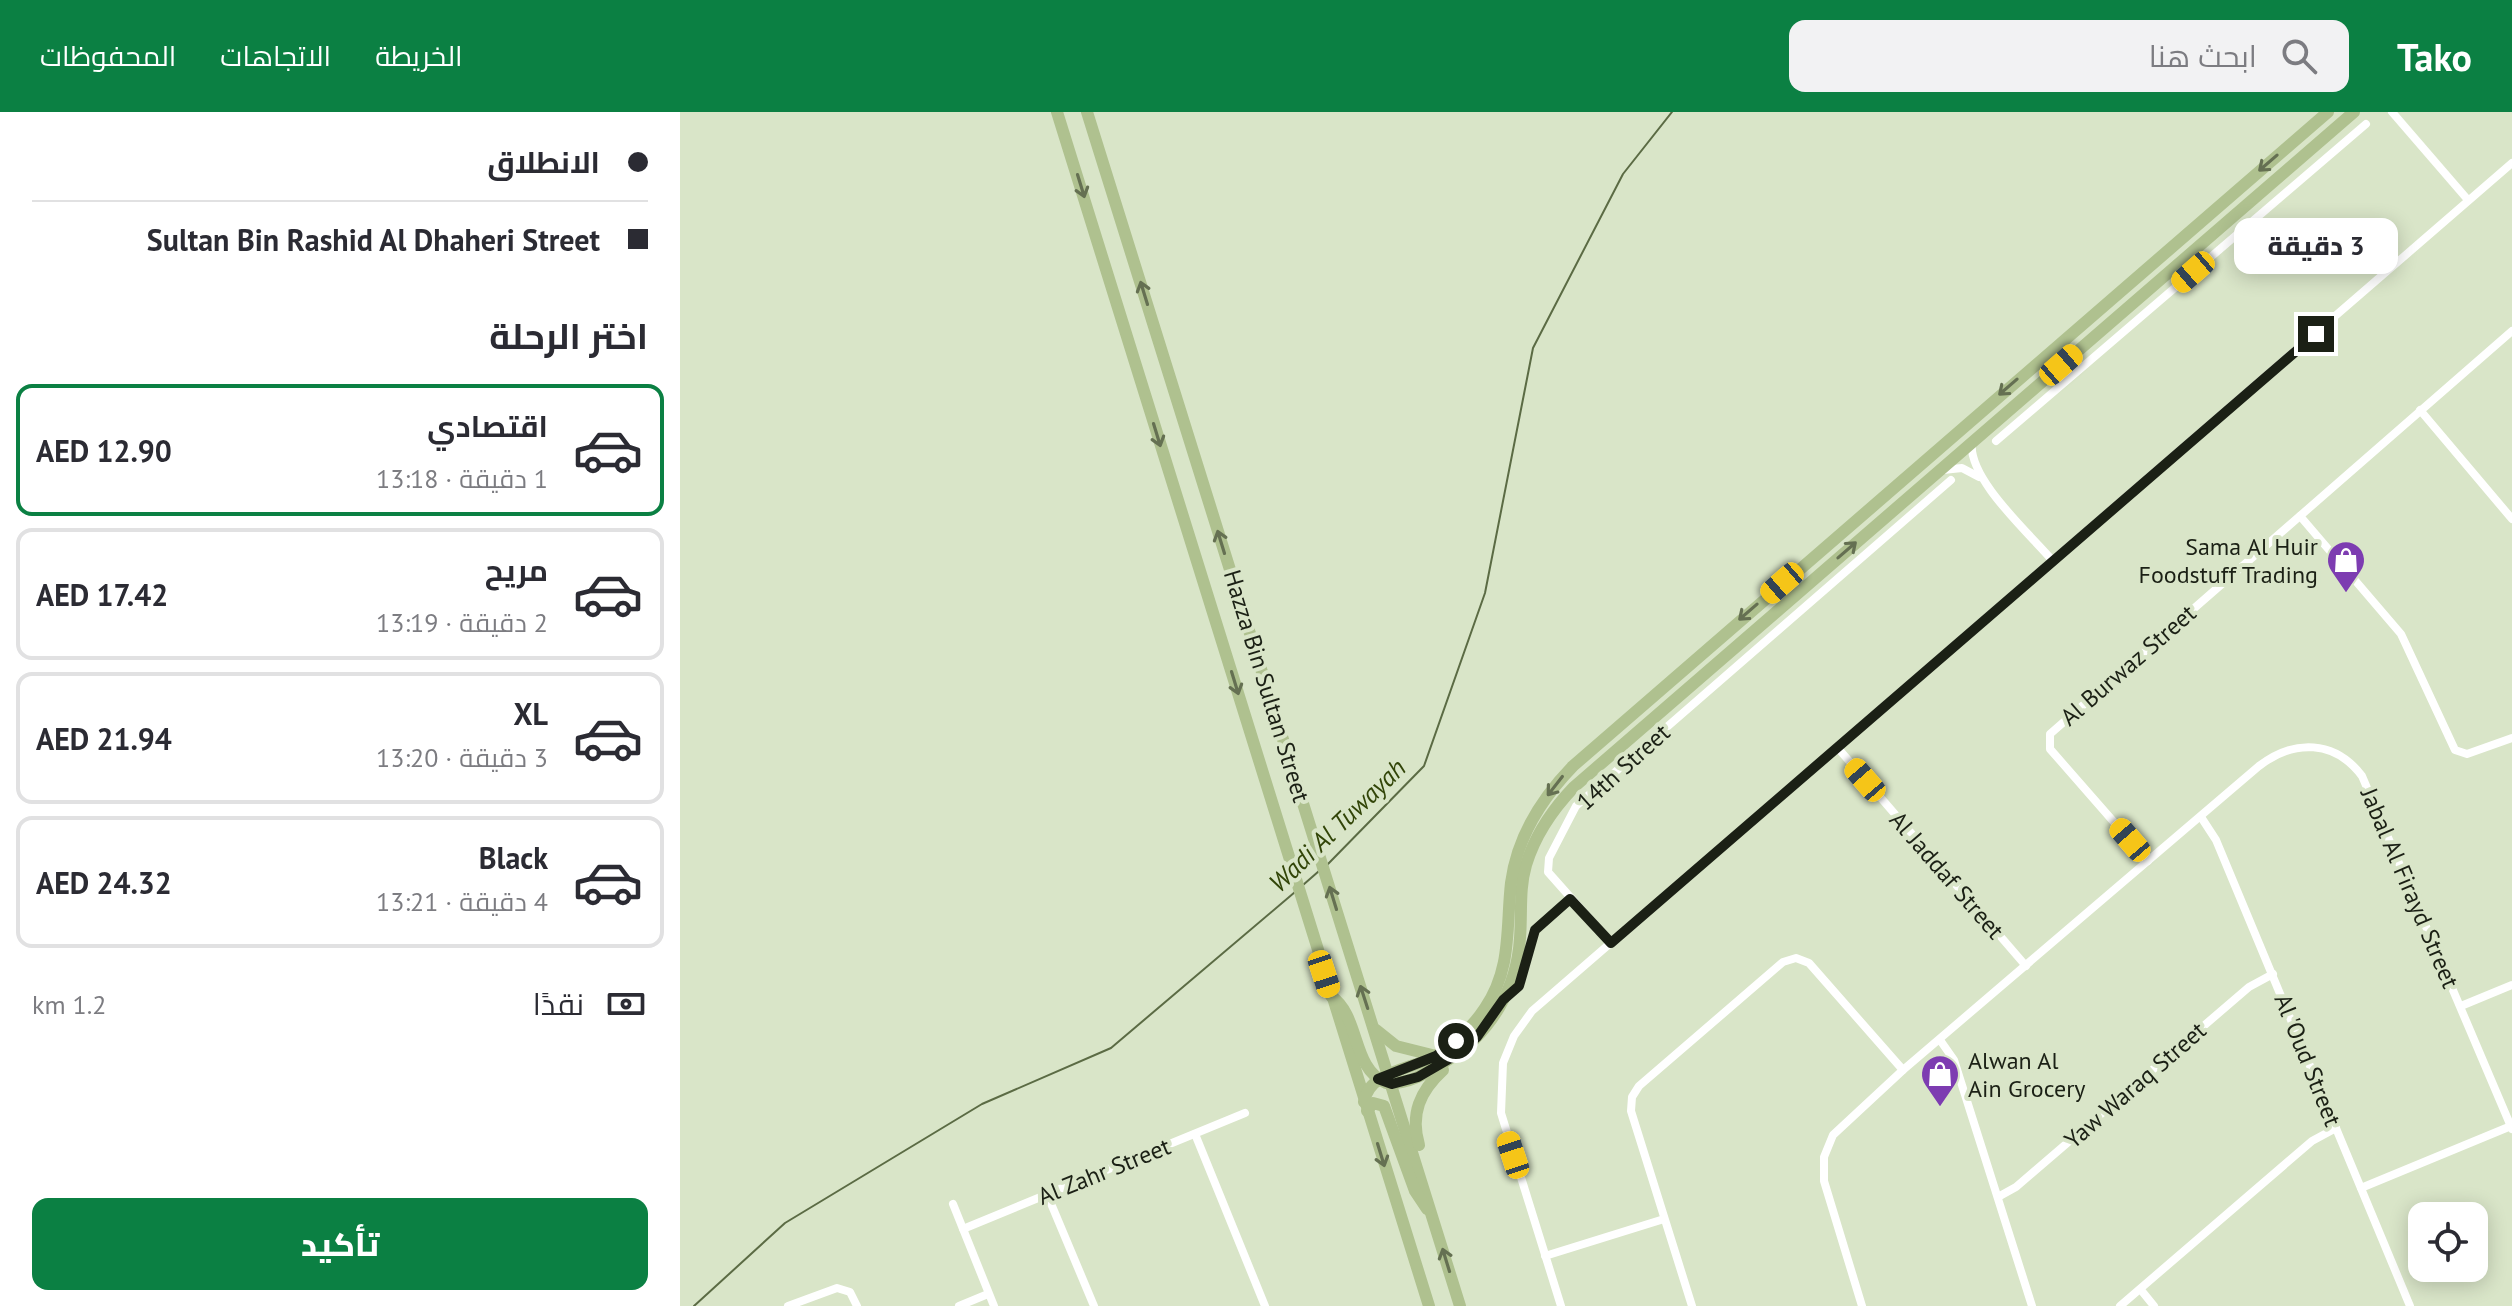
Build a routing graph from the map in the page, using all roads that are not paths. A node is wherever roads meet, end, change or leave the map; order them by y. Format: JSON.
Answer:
{"nodes":[{"id":1,"x":1057,"y":112,"type":"edge"},
{"id":2,"x":1087,"y":112,"type":"edge"},
{"id":3,"x":2328,"y":112,"type":"edge"},
{"id":4,"x":2354,"y":112,"type":"edge"},
{"id":5,"x":2392,"y":114,"type":"edge"},
{"id":6,"x":2366,"y":124,"type":"dead end"},
{"id":7,"x":2512,"y":163,"type":"edge"},
{"id":8,"x":2468,"y":200,"type":"junction"},
{"id":9,"x":2191,"y":229,"type":"junction"},
{"id":10,"x":2191,"y":251,"type":"junction"},
{"id":11,"x":2177,"y":263,"type":"junction"},
{"id":12,"x":2195,"y":270,"type":"junction"},
{"id":13,"x":2127,"y":308,"type":"junction"},
{"id":14,"x":2512,"y":331,"type":"edge"},
{"id":15,"x":2420,"y":410,"type":"junction"},
{"id":16,"x":1972,"y":441,"type":"junction"},
{"id":17,"x":1996,"y":441,"type":"dead end"},
{"id":18,"x":1938,"y":471,"type":"junction"},
{"id":19,"x":1951,"y":480,"type":"dead end"},
{"id":20,"x":1983,"y":480,"type":"junction"},
{"id":21,"x":2300,"y":516,"type":"junction"},
{"id":22,"x":2512,"y":519,"type":"edge"},
{"id":23,"x":2052,"y":560,"type":"junction"},
{"id":24,"x":1733,"y":648,"type":"junction"},
{"id":25,"x":1696,"y":658,"type":"junction"},
{"id":26,"x":1738,"y":666,"type":"junction"},
{"id":27,"x":1708,"y":669,"type":"junction"},
{"id":28,"x":1722,"y":678,"type":"junction"},
{"id":29,"x":1636,"y":731,"type":"junction"},
{"id":30,"x":2512,"y":738,"type":"edge"},
{"id":31,"x":1837,"y":747,"type":"junction"},
{"id":32,"x":2201,"y":817,"type":"junction"},
{"id":33,"x":2148,"y":861,"type":"junction"},
{"id":34,"x":1570,"y":899,"type":"junction"},
{"id":35,"x":1611,"y":943,"type":"junction"},
{"id":36,"x":2026,"y":966,"type":"junction"},
{"id":37,"x":2273,"y":974,"type":"junction"},
{"id":38,"x":2512,"y":985,"type":"edge"},
{"id":39,"x":1331,"y":996,"type":"junction"},
{"id":40,"x":1503,"y":1000,"type":"junction"},
{"id":41,"x":2461,"y":1006,"type":"junction"},
{"id":42,"x":1374,"y":1028,"type":"junction"},
{"id":43,"x":1477,"y":1037,"type":"junction"},
{"id":44,"x":1940,"y":1040,"type":"junction"},
{"id":45,"x":1436,"y":1056,"type":"junction"},
{"id":46,"x":1903,"y":1070,"type":"junction"},
{"id":47,"x":1386,"y":1079,"type":"junction"},
{"id":48,"x":1366,"y":1107,"type":"junction"},
{"id":49,"x":1245,"y":1113,"type":"dead end"},
{"id":50,"x":2336,"y":1128,"type":"junction"},
{"id":51,"x":2511,"y":1128,"type":"edge"},
{"id":52,"x":1195,"y":1134,"type":"junction"},
{"id":53,"x":2361,"y":1188,"type":"junction"},
{"id":54,"x":1047,"y":1194,"type":"junction"},
{"id":55,"x":1998,"y":1197,"type":"junction"},
{"id":56,"x":953,"y":1204,"type":"dead end"},
{"id":57,"x":1432,"y":1214,"type":"junction"},
{"id":58,"x":1664,"y":1219,"type":"junction"},
{"id":59,"x":963,"y":1229,"type":"junction"},
{"id":60,"x":1545,"y":1256,"type":"junction"},
{"id":61,"x":2141,"y":1290,"type":"junction"},
{"id":62,"x":988,"y":1294,"type":"junction"},
{"id":63,"x":788,"y":1306,"type":"edge"},
{"id":64,"x":857,"y":1306,"type":"edge"},
{"id":65,"x":959,"y":1306,"type":"edge"},
{"id":66,"x":994,"y":1306,"type":"edge"},
{"id":67,"x":1094,"y":1306,"type":"edge"},
{"id":68,"x":1265,"y":1306,"type":"edge"},
{"id":69,"x":1429,"y":1306,"type":"edge"},
{"id":70,"x":1460,"y":1306,"type":"edge"},
{"id":71,"x":1561,"y":1306,"type":"edge"},
{"id":72,"x":1692,"y":1306,"type":"edge"},
{"id":73,"x":1862,"y":1306,"type":"edge"},
{"id":74,"x":2032,"y":1306,"type":"edge"},
{"id":75,"x":2120,"y":1306,"type":"edge"},
{"id":76,"x":2154,"y":1306,"type":"edge"},
{"id":77,"x":2409,"y":1306,"type":"edge"}],
"edges":[{"from":1,"to":39,"type":"main road","name":"Hazza Bin Sultan Street","one_way":true},
{"from":42,"to":2,"type":"main road","name":"Hazza Bin Sultan Street","one_way":true},
{"from":3,"to":9,"type":"main road","one_way":true},
{"from":4,"to":10,"type":"main road"},
{"from":5,"to":8,"type":"street"},
{"from":6,"to":12,"type":"street"},
{"from":7,"to":8,"type":"street"},
{"from":8,"to":23,"type":"street"},
{"from":9,"to":13,"type":"main road"},
{"from":9,"to":25,"type":"main road","one_way":true},
{"from":10,"to":11,"type":"main road"},
{"from":10,"to":12,"type":"street"},
{"from":11,"to":12,"type":"street"},
{"from":11,"to":13,"type":"main road"},
{"from":12,"to":17,"type":"street"},
{"from":13,"to":16,"type":"main road"},
{"from":14,"to":15,"type":"street","name":"Al Burwaz Street"},
{"from":15,"to":21,"type":"street","name":"Al Burwaz Street"},
{"from":15,"to":22,"type":"street"},
{"from":16,"to":18,"type":"main road"},
{"from":16,"to":20,"type":"street"},
{"from":18,"to":20,"type":"street"},
{"from":24,"to":18,"type":"main road","one_way":true},
{"from":19,"to":26,"type":"street","name":"14th Street"},
{"from":20,"to":23,"type":"street"},
{"from":21,"to":30,"type":"street"},
{"from":21,"to":33,"type":"street","name":"Al Burwaz Street"},
{"from":23,"to":31,"type":"street"},
{"from":24,"to":26,"type":"street"},
{"from":24,"to":27,"type":"main road"},
{"from":25,"to":29,"type":"main road"},
{"from":25,"to":45,"type":"main road","one_way":true},
{"from":26,"to":28,"type":"street","name":"14th Street"},
{"from":27,"to":28,"type":"street"},
{"from":27,"to":29,"type":"main road"},
{"from":28,"to":34,"type":"street","name":"14th Street"},
{"from":29,"to":40,"type":"main road"},
{"from":31,"to":35,"type":"street"},
{"from":31,"to":36,"type":"street","name":"Al Jaddaf Street"},
{"from":32,"to":33,"type":"street","name":"Jabal Al Firayd Street"},
{"from":32,"to":37,"type":"street","name":"Al 'Oud Street"},
{"from":32,"to":41,"type":"street","name":"Jabal Al Firayd Street"},
{"from":33,"to":36,"type":"street","name":"Jabal Al Firayd Street"},
{"from":34,"to":35,"type":"street","name":"14th Street"},
{"from":34,"to":40,"type":"street"},
{"from":35,"to":60,"type":"street"},
{"from":36,"to":44,"type":"street","name":"Jabal Al Firayd Street"},
{"from":37,"to":50,"type":"street","name":"Al 'Oud Street"},
{"from":37,"to":55,"type":"street","name":"Yaw Waraq Street"},
{"from":38,"to":41,"type":"street"},
{"from":39,"to":47,"type":"main road"},
{"from":39,"to":48,"type":"main road","name":"Hazza Bin Sultan Street"},
{"from":40,"to":43,"type":"main road"},
{"from":41,"to":51,"type":"street","name":"Jabal Al Firayd Street"},
{"from":42,"to":45,"type":"main road"},
{"from":42,"to":47,"type":"main road","name":"Hazza Bin Sultan Street"},
{"from":43,"to":47,"type":"main road"},
{"from":43,"to":57,"type":"main road"},
{"from":44,"to":46,"type":"street","name":"Jabal Al Firayd Street"},
{"from":44,"to":55,"type":"street"},
{"from":45,"to":47,"type":"main road"},
{"from":46,"to":58,"type":"street"},
{"from":46,"to":73,"type":"street","name":"Jabal Al Firayd Street"},
{"from":47,"to":48,"type":"main road"},
{"from":47,"to":57,"type":"main road","name":"Hazza Bin Sultan Street"},
{"from":48,"to":57,"type":"main road"},
{"from":48,"to":69,"type":"main road","name":"Hazza Bin Sultan Street","one_way":true},
{"from":49,"to":52,"type":"street","name":"Al Zahr Street"},
{"from":50,"to":53,"type":"street","name":"Al 'Oud Street"},
{"from":50,"to":61,"type":"street"},
{"from":51,"to":53,"type":"street"},
{"from":52,"to":54,"type":"street","name":"Al Zahr Street"},
{"from":52,"to":68,"type":"street"},
{"from":53,"to":77,"type":"street","name":"Al 'Oud Street"},
{"from":54,"to":59,"type":"street","name":"Al Zahr Street"},
{"from":54,"to":67,"type":"street"},
{"from":55,"to":74,"type":"street"},
{"from":56,"to":59,"type":"street"},
{"from":70,"to":57,"type":"main road","name":"Hazza Bin Sultan Street","one_way":true},
{"from":58,"to":60,"type":"street"},
{"from":58,"to":72,"type":"street"},
{"from":59,"to":62,"type":"street"},
{"from":60,"to":71,"type":"street"},
{"from":61,"to":75,"type":"street"},
{"from":61,"to":76,"type":"street"},
{"from":62,"to":65,"type":"street"},
{"from":62,"to":66,"type":"street"},
{"from":63,"to":64,"type":"street"}]}
